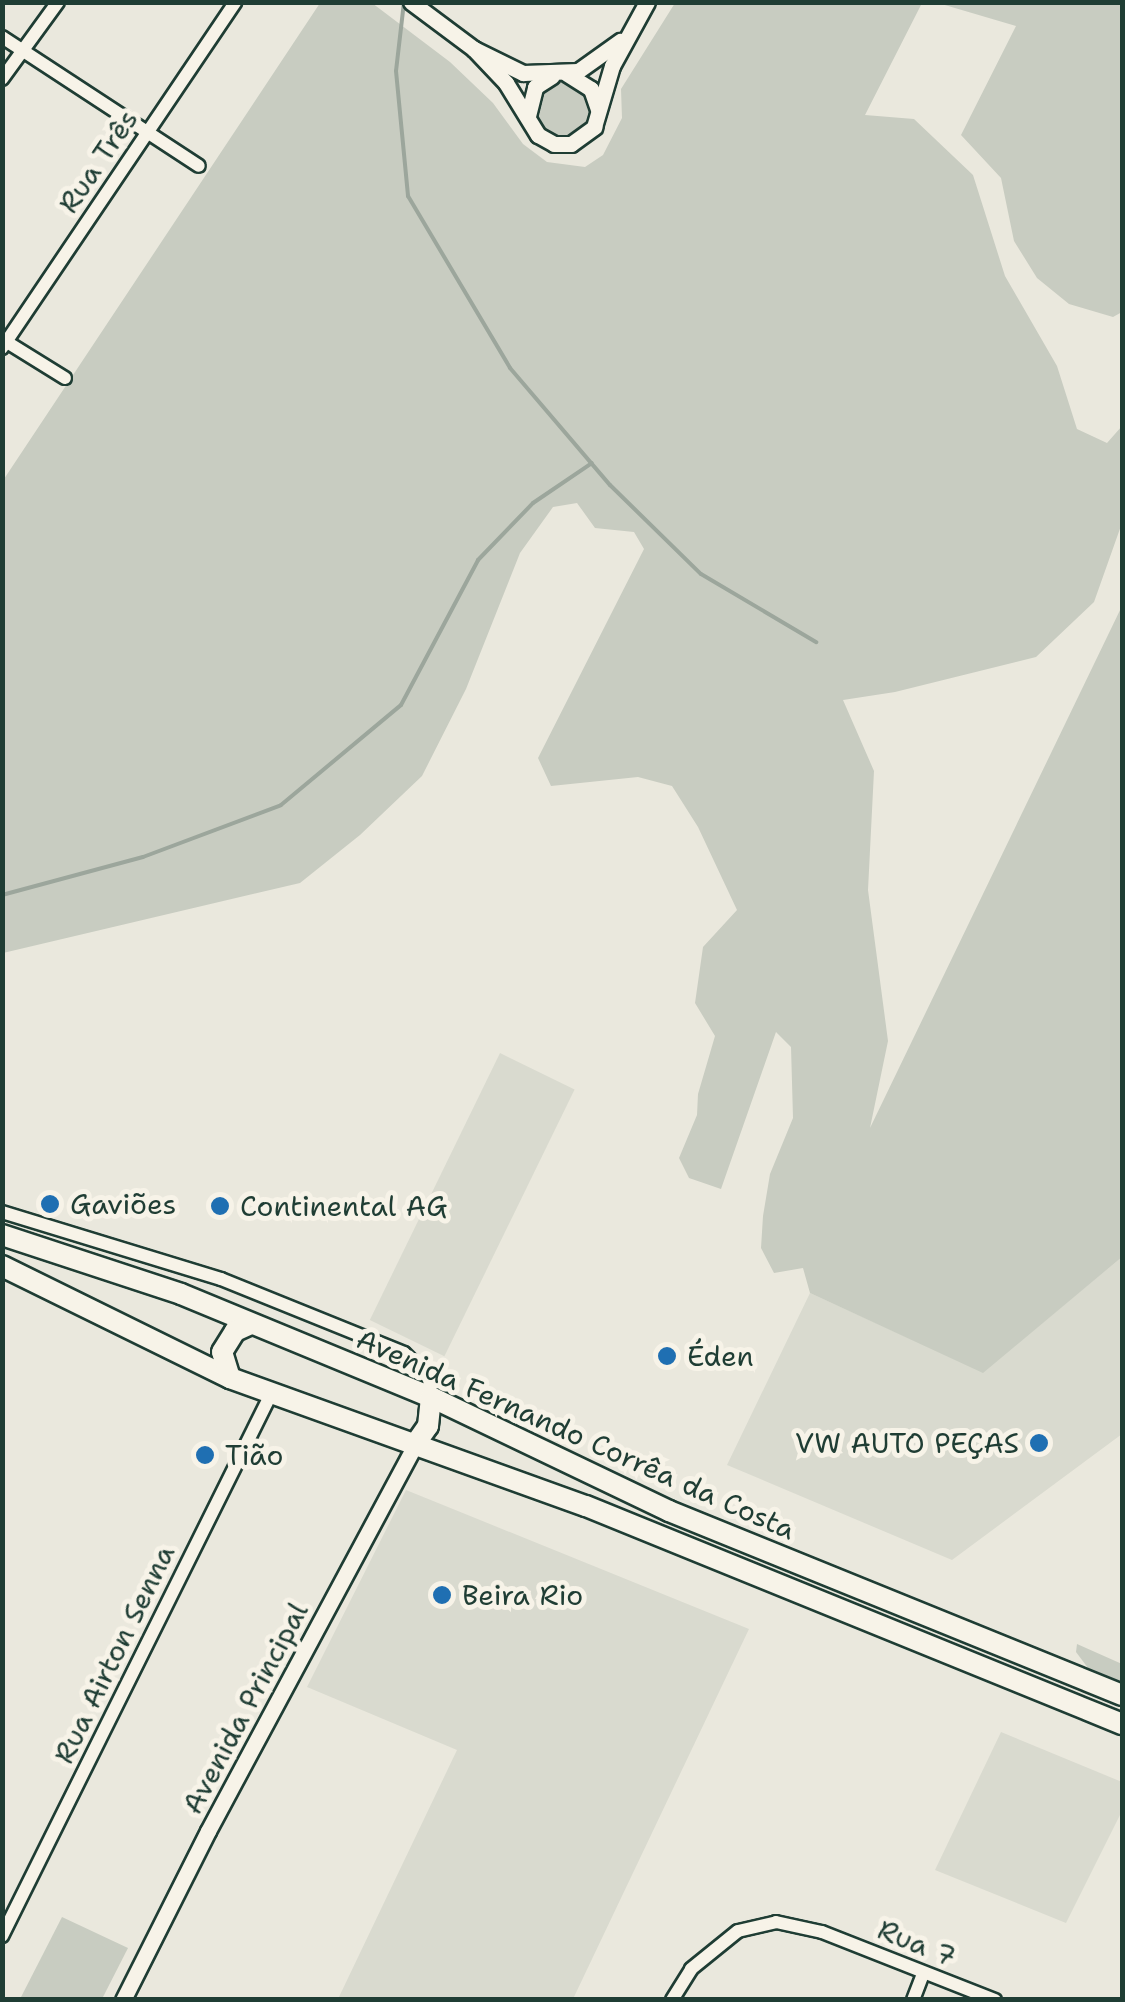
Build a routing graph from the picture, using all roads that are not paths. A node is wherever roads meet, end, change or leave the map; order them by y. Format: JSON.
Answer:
{"nodes":[{"id":1,"x":58,"y":2,"type":"edge"},
{"id":2,"x":235,"y":2,"type":"edge"},
{"id":3,"x":647,"y":2,"type":"edge"},
{"id":4,"x":411,"y":3,"type":"edge"},
{"id":5,"x":632,"y":26,"type":"junction"},
{"id":6,"x":2,"y":37,"type":"edge"},
{"id":7,"x":20,"y":48,"type":"junction"},
{"id":8,"x":474,"y":49,"type":"junction"},
{"id":9,"x":560,"y":74,"type":"junction"},
{"id":10,"x":2,"y":79,"type":"edge"},
{"id":11,"x":598,"y":109,"type":"junction"},
{"id":12,"x":534,"y":130,"type":"junction"},
{"id":13,"x":148,"y":132,"type":"junction"},
{"id":14,"x":200,"y":166,"type":"dead end"},
{"id":15,"x":4,"y":343,"type":"edge"},
{"id":16,"x":64,"y":378,"type":"dead end"},
{"id":17,"x":2,"y":1212,"type":"edge"},
{"id":18,"x":2,"y":1235,"type":"edge"},
{"id":19,"x":110,"y":1244,"type":"junction"},
{"id":20,"x":2,"y":1266,"type":"edge"},
{"id":21,"x":102,"y":1268,"type":"junction"},
{"id":22,"x":251,"y":1324,"type":"junction"},
{"id":23,"x":230,"y":1378,"type":"junction"},
{"id":24,"x":271,"y":1394,"type":"junction"},
{"id":25,"x":430,"y":1396,"type":"junction"},
{"id":26,"x":416,"y":1443,"type":"junction"},
{"id":27,"x":1122,"y":1694,"type":"edge"},
{"id":28,"x":1122,"y":1724,"type":"edge"},
{"id":29,"x":2,"y":1936,"type":"edge"},
{"id":30,"x":923,"y":1974,"type":"junction"},
{"id":31,"x":124,"y":2000,"type":"edge"},
{"id":32,"x":672,"y":2000,"type":"edge"},
{"id":33,"x":913,"y":2000,"type":"edge"},
{"id":34,"x":994,"y":2000,"type":"edge"}],
"edges":[{"from":1,"to":7,"type":"street"},
{"from":2,"to":13,"type":"street","name":"Rua Três"},
{"from":3,"to":5,"type":"street"},
{"from":4,"to":8,"type":"street"},
{"from":5,"to":9,"type":"street"},
{"from":5,"to":11,"type":"street"},
{"from":6,"to":7,"type":"street"},
{"from":7,"to":10,"type":"street"},
{"from":7,"to":13,"type":"street"},
{"from":8,"to":9,"type":"street"},
{"from":8,"to":12,"type":"street"},
{"from":9,"to":11,"type":"street"},
{"from":9,"to":12,"type":"street"},
{"from":11,"to":12,"type":"street"},
{"from":13,"to":14,"type":"street"},
{"from":13,"to":15,"type":"street","name":"Rua Três"},
{"from":15,"to":16,"type":"street"},
{"from":17,"to":19,"type":"street"},
{"from":18,"to":21,"type":"highway","name":"Avenida Fernando Corrêa da Costa"},
{"from":19,"to":21,"type":"street"},
{"from":19,"to":25,"type":"street"},
{"from":20,"to":23,"type":"highway","name":"Avenida Fernando Corrêa da Costa"},
{"from":21,"to":22,"type":"highway","name":"Avenida Fernando Corrêa da Costa"},
{"from":22,"to":23,"type":"highway"},
{"from":22,"to":25,"type":"highway","name":"Avenida Fernando Corrêa da Costa"},
{"from":23,"to":24,"type":"highway","name":"Avenida Fernando Corrêa da Costa"},
{"from":24,"to":26,"type":"highway","name":"Avenida Fernando Corrêa da Costa"},
{"from":24,"to":29,"type":"street","name":"Rua Airton Senna"},
{"from":25,"to":26,"type":"highway"},
{"from":25,"to":27,"type":"highway","name":"Avenida Fernando Corrêa da Costa"},
{"from":26,"to":28,"type":"highway","name":"Avenida Fernando Corrêa da Costa"},
{"from":26,"to":31,"type":"street","name":"Avenida Principal"},
{"from":30,"to":32,"type":"street","name":"Rua 7"},
{"from":30,"to":33,"type":"street"},
{"from":30,"to":34,"type":"street","name":"Rua 7"}]}
